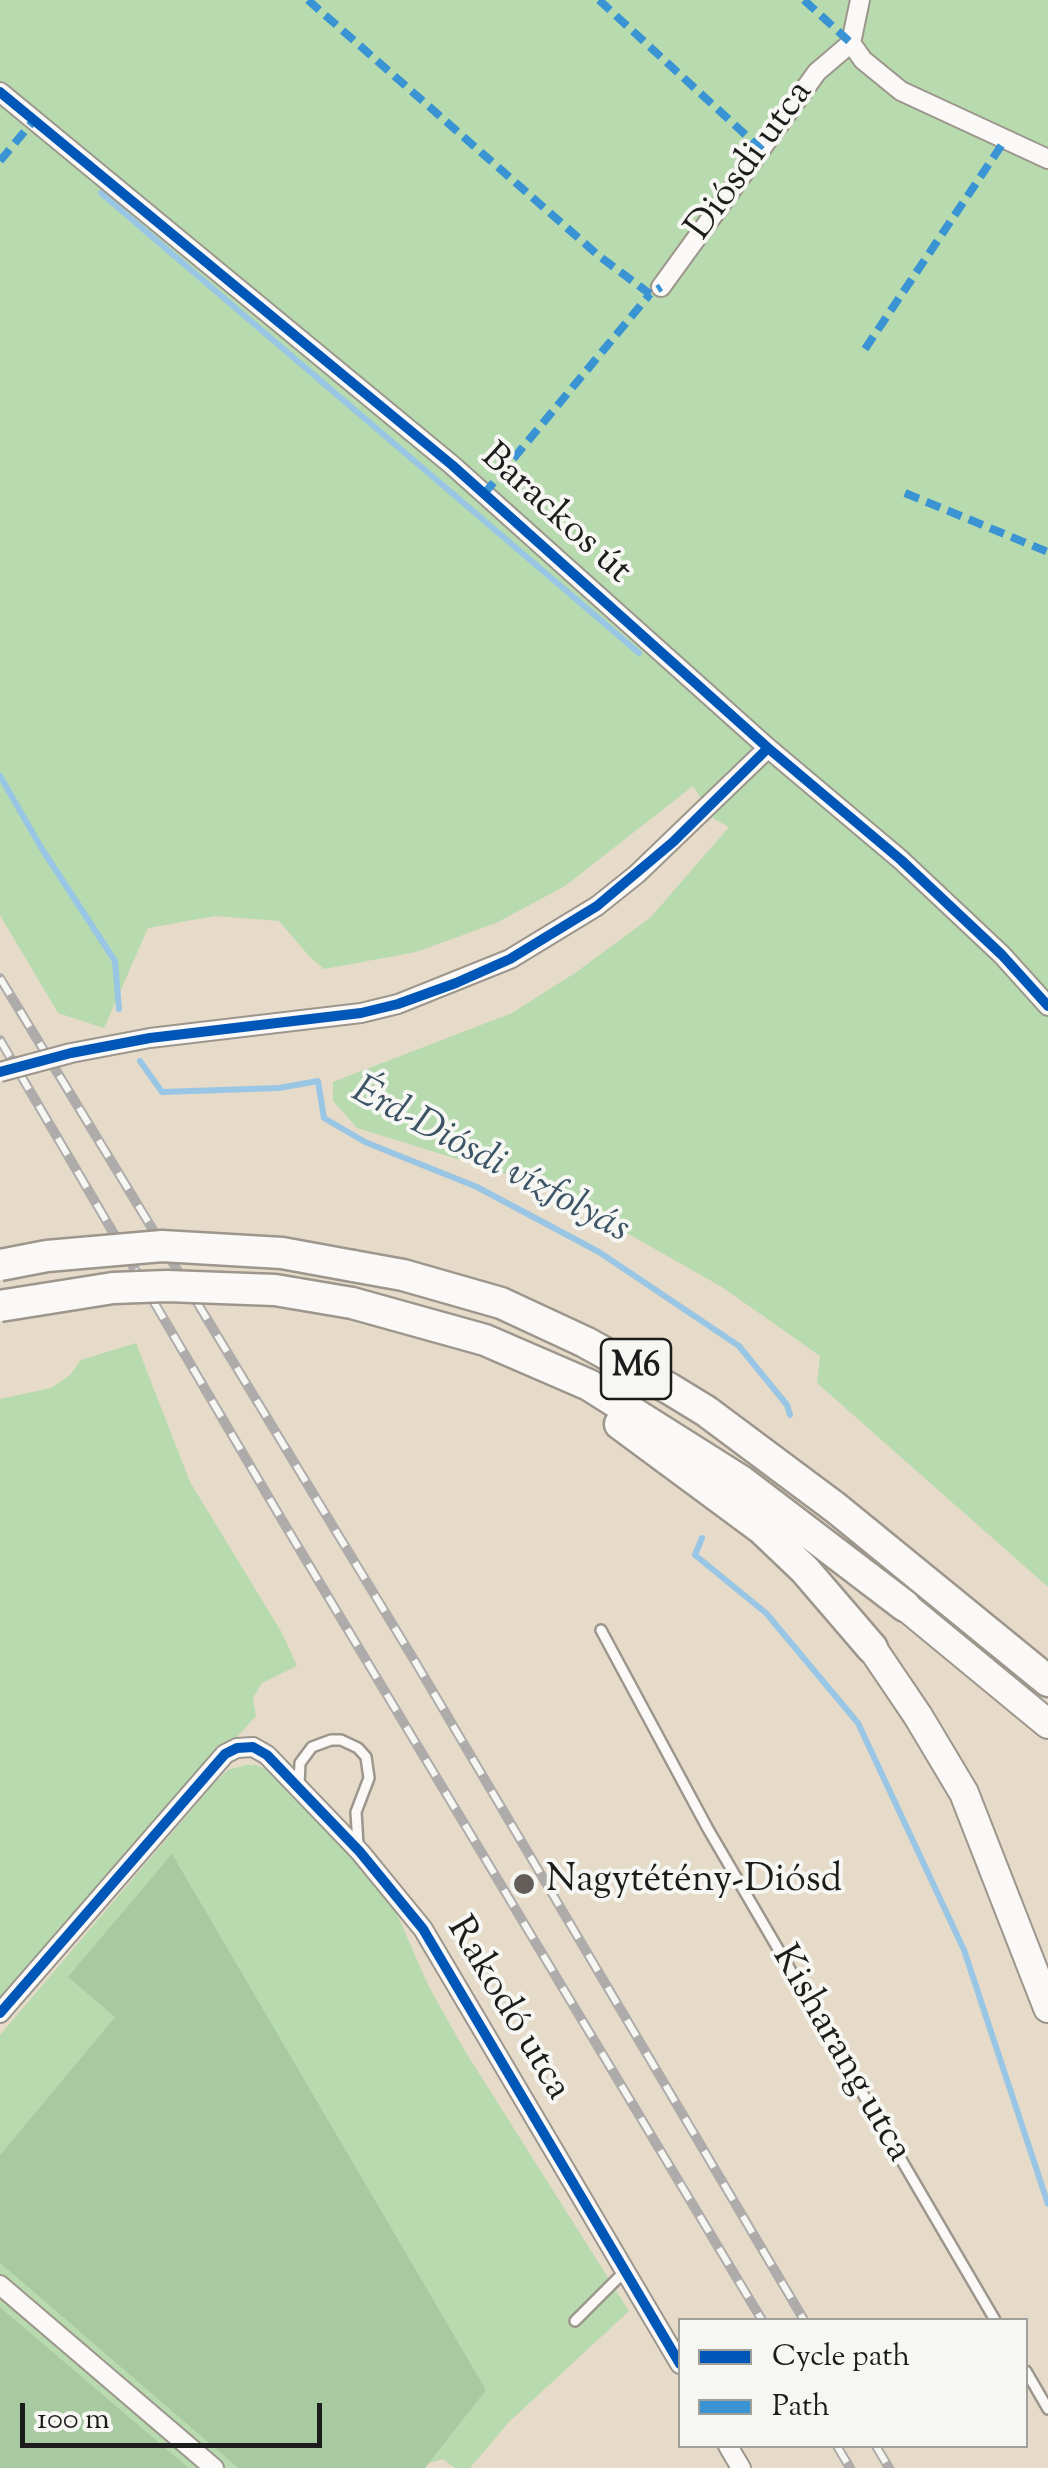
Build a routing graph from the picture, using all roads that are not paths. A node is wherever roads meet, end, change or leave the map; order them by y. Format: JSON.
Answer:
{"nodes":[{"id":1,"x":860,"y":0,"type":"edge"},
{"id":2,"x":851,"y":44,"type":"junction"},
{"id":3,"x":0,"y":92,"type":"edge"},
{"id":4,"x":1048,"y":159,"type":"edge"},
{"id":5,"x":661,"y":287,"type":"dead end"},
{"id":6,"x":768,"y":748,"type":"junction"},
{"id":7,"x":1048,"y":1006,"type":"edge"},
{"id":8,"x":0,"y":1072,"type":"edge"},
{"id":9,"x":0,"y":1265,"type":"edge"},
{"id":10,"x":0,"y":1306,"type":"edge"},
{"id":11,"x":515,"y":1351,"type":"junction"},
{"id":12,"x":905,"y":1606,"type":"joint"},
{"id":13,"x":601,"y":1630,"type":"dead end"},
{"id":14,"x":991,"y":1634,"type":"junction"},
{"id":15,"x":872,"y":1648,"type":"joint"},
{"id":16,"x":1048,"y":1666,"type":"edge"},
{"id":17,"x":1048,"y":1680,"type":"edge"},
{"id":18,"x":1048,"y":1724,"type":"edge"},
{"id":19,"x":302,"y":1793,"type":"junction"},
{"id":20,"x":360,"y":1852,"type":"junction"},
{"id":21,"x":1048,"y":2008,"type":"edge"},
{"id":22,"x":0,"y":2013,"type":"edge"},
{"id":23,"x":626,"y":2270,"type":"junction"},
{"id":24,"x":0,"y":2285,"type":"edge"},
{"id":25,"x":994,"y":2318,"type":"edge"},
{"id":26,"x":575,"y":2321,"type":"dead end"},
{"id":27,"x":678,"y":2361,"type":"edge"},
{"id":28,"x":1028,"y":2374,"type":"edge"},
{"id":29,"x":1048,"y":2409,"type":"edge"},
{"id":30,"x":214,"y":2468,"type":"edge"}],
"edges":[{"from":1,"to":2,"type":"street"},
{"from":2,"to":4,"type":"street","name":"Diósdi utca"},
{"from":2,"to":5,"type":"street","name":"Diósdi utca"},
{"from":3,"to":6,"type":"street","name":"Barackos út"},
{"from":6,"to":7,"type":"street","name":"Barackos út"},
{"from":6,"to":8,"type":"street","bridge":true},
{"from":9,"to":14,"type":"highway","number":"M6","bridge":true},
{"from":10,"to":11,"type":"highway","bridge":true},
{"from":11,"to":12,"type":"highway"},
{"from":11,"to":15,"type":"highway"},
{"from":12,"to":18,"type":"highway"},
{"from":13,"to":25,"type":"lane","name":"Kisharang utca"},
{"from":14,"to":16,"type":"highway"},
{"from":14,"to":17,"type":"highway"},
{"from":15,"to":21,"type":"highway"},
{"from":19,"to":20,"type":"street","name":"Rakodó utca"},
{"from":19,"to":20,"type":"lane"},
{"from":19,"to":22,"type":"street","name":"Rakodó utca"},
{"from":20,"to":23,"type":"street","name":"Rakodó utca"},
{"from":23,"to":26,"type":"lane"},
{"from":23,"to":27,"type":"street","name":"Rakodó utca"},
{"from":24,"to":30,"type":"street"},
{"from":28,"to":29,"type":"lane"}]}
